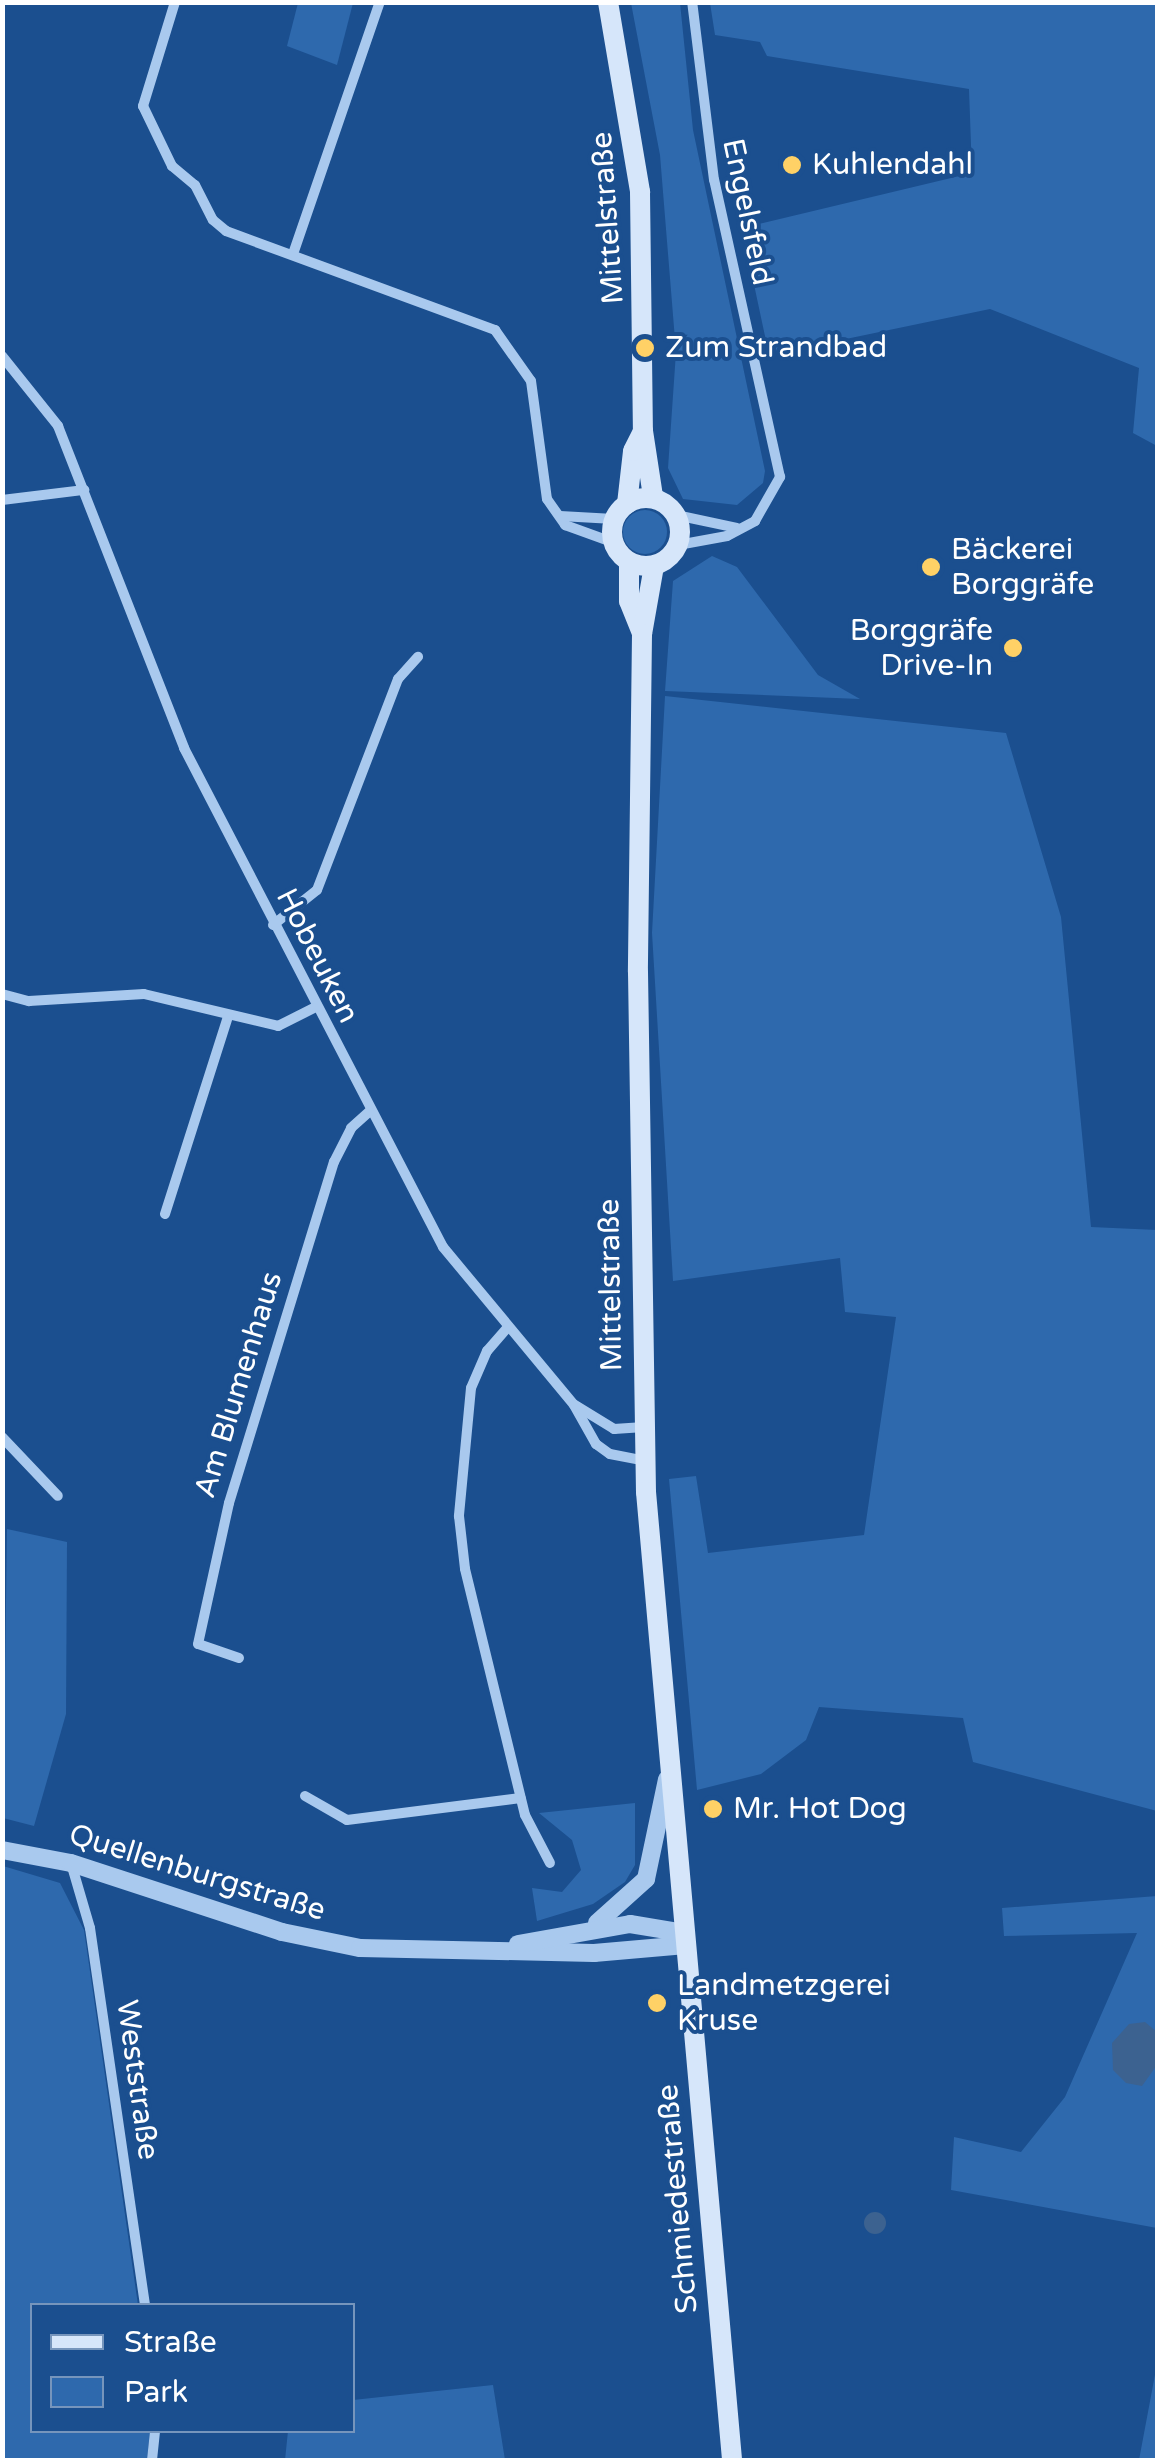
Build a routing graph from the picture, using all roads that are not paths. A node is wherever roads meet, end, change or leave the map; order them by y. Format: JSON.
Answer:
{"nodes":[{"id":1,"x":176,"y":2,"type":"edge"},
{"id":2,"x":380,"y":2,"type":"edge"},
{"id":3,"x":608,"y":2,"type":"edge"},
{"id":4,"x":692,"y":2,"type":"edge"},
{"id":5,"x":293,"y":254,"type":"junction"},
{"id":6,"x":2,"y":356,"type":"edge"},
{"id":7,"x":642,"y":431,"type":"junction"},
{"id":8,"x":84,"y":490,"type":"junction"},
{"id":9,"x":653,"y":496,"type":"junction"},
{"id":10,"x":2,"y":500,"type":"edge"},
{"id":11,"x":620,"y":512,"type":"junction"},
{"id":12,"x":676,"y":515,"type":"junction"},
{"id":13,"x":560,"y":516,"type":"junction"},
{"id":14,"x":737,"y":528,"type":"junction"},
{"id":15,"x":612,"y":542,"type":"junction"},
{"id":16,"x":678,"y":545,"type":"junction"},
{"id":17,"x":629,"y":562,"type":"junction"},
{"id":18,"x":654,"y":566,"type":"junction"},
{"id":19,"x":642,"y":634,"type":"junction"},
{"id":20,"x":418,"y":657,"type":"dead end"},
{"id":21,"x":273,"y":926,"type":"junction"},
{"id":22,"x":2,"y":994,"type":"edge"},
{"id":23,"x":314,"y":1008,"type":"junction"},
{"id":24,"x":228,"y":1016,"type":"junction"},
{"id":25,"x":369,"y":1112,"type":"junction"},
{"id":26,"x":165,"y":1214,"type":"dead end"},
{"id":27,"x":508,"y":1327,"type":"junction"},
{"id":28,"x":574,"y":1405,"type":"junction"},
{"id":29,"x":644,"y":1427,"type":"junction"},
{"id":30,"x":2,"y":1437,"type":"edge"},
{"id":31,"x":645,"y":1461,"type":"junction"},
{"id":32,"x":58,"y":1496,"type":"dead end"},
{"id":33,"x":239,"y":1658,"type":"dead end"},
{"id":34,"x":668,"y":1774,"type":"junction"},
{"id":35,"x":304,"y":1796,"type":"dead end"},
{"id":36,"x":522,"y":1798,"type":"junction"},
{"id":37,"x":2,"y":1850,"type":"edge"},
{"id":38,"x":71,"y":1863,"type":"junction"},
{"id":39,"x":550,"y":1863,"type":"dead end"},
{"id":40,"x":590,"y":1927,"type":"junction"},
{"id":41,"x":685,"y":1939,"type":"junction"},
{"id":42,"x":495,"y":1950,"type":"junction"},
{"id":43,"x":145,"y":2303,"type":"edge"},
{"id":44,"x":155,"y":2433,"type":"edge"},
{"id":45,"x":152,"y":2460,"type":"edge"},
{"id":46,"x":732,"y":2460,"type":"edge"}],
"edges":[{"from":1,"to":5,"type":"street"},
{"from":2,"to":5,"type":"street"},
{"from":3,"to":7,"type":"main road","name":"Mittelstraße"},
{"from":4,"to":14,"type":"street","name":"Engelsfeld"},
{"from":5,"to":13,"type":"street"},
{"from":6,"to":8,"type":"street","name":"Hobeuken"},
{"from":7,"to":9,"type":"main road","name":"Mittelstraße"},
{"from":7,"to":11,"type":"main road","name":"Mittelstraße"},
{"from":8,"to":10,"type":"street"},
{"from":8,"to":21,"type":"street","name":"Hobeuken"},
{"from":9,"to":11,"type":"main road"},
{"from":9,"to":12,"type":"main road"},
{"from":11,"to":13,"type":"street"},
{"from":11,"to":15,"type":"main road","name":"Mittelstraße"},
{"from":12,"to":14,"type":"street"},
{"from":12,"to":16,"type":"main road"},
{"from":13,"to":15,"type":"street"},
{"from":14,"to":16,"type":"street","name":"Engelsfeld"},
{"from":15,"to":17,"type":"main road"},
{"from":16,"to":18,"type":"main road"},
{"from":17,"to":18,"type":"main road"},
{"from":17,"to":19,"type":"main road","name":"Mittelstraße"},
{"from":18,"to":19,"type":"main road","name":"Mittelstraße"},
{"from":19,"to":29,"type":"main road","name":"Mittelstraße"},
{"from":20,"to":21,"type":"street"},
{"from":21,"to":23,"type":"street","name":"Hobeuken"},
{"from":22,"to":24,"type":"street"},
{"from":23,"to":24,"type":"street"},
{"from":23,"to":25,"type":"street","name":"Hobeuken"},
{"from":24,"to":26,"type":"street"},
{"from":25,"to":27,"type":"street","name":"Hobeuken"},
{"from":25,"to":33,"type":"street","name":"Am Blumenhaus"},
{"from":27,"to":28,"type":"street","name":"Hobeuken"},
{"from":27,"to":36,"type":"street"},
{"from":28,"to":29,"type":"street","name":"Hobeuken"},
{"from":28,"to":31,"type":"street","name":"Hobeuken"},
{"from":29,"to":31,"type":"main road","name":"Mittelstraße"},
{"from":30,"to":32,"type":"street"},
{"from":31,"to":34,"type":"main road","name":"Mittelstraße"},
{"from":34,"to":40,"type":"street","name":"Quellenburgstraße"},
{"from":34,"to":41,"type":"main road","name":"Mittelstraße"},
{"from":35,"to":36,"type":"street"},
{"from":36,"to":39,"type":"street"},
{"from":37,"to":38,"type":"street","name":"Quellenburgstraße"},
{"from":38,"to":42,"type":"street","name":"Quellenburgstraße"},
{"from":38,"to":43,"type":"street","name":"Weststraße"},
{"from":40,"to":41,"type":"street","name":"Quellenburgstraße"},
{"from":40,"to":42,"type":"street","name":"Quellenburgstraße"},
{"from":41,"to":42,"type":"street","name":"Quellenburgstraße"},
{"from":41,"to":46,"type":"main road","name":"Schmiedestraße"},
{"from":44,"to":45,"type":"street"}]}
